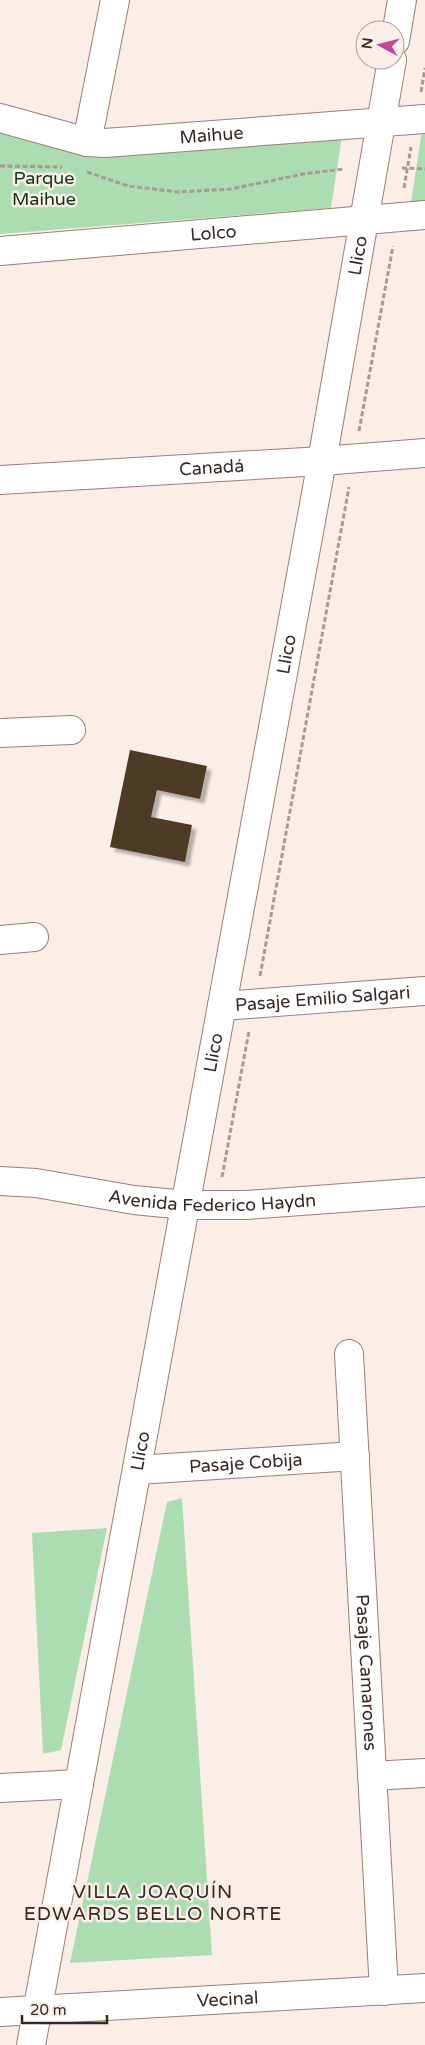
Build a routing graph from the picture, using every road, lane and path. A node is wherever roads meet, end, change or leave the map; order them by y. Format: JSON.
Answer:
{"nodes":[{"id":1,"x":115,"y":0,"type":"edge"},
{"id":2,"x":402,"y":0,"type":"edge"},
{"id":3,"x":399,"y":20,"type":"edge"},
{"id":4,"x":425,"y":68,"type":"edge"},
{"id":5,"x":390,"y":70,"type":"edge"},
{"id":6,"x":0,"y":118,"type":"edge"},
{"id":7,"x":421,"y":119,"type":"edge"},
{"id":8,"x":381,"y":121,"type":"junction"},
{"id":9,"x":87,"y":142,"type":"junction"},
{"id":10,"x":0,"y":166,"type":"edge"},
{"id":11,"x":65,"y":167,"type":"dead end"},
{"id":12,"x":373,"y":167,"type":"junction"},
{"id":13,"x":407,"y":168,"type":"junction"},
{"id":14,"x":425,"y":169,"type":"edge"},
{"id":15,"x":80,"y":170,"type":"dead end"},
{"id":16,"x":412,"y":216,"type":"edge"},
{"id":17,"x":364,"y":219,"type":"junction"},
{"id":18,"x":0,"y":251,"type":"edge"},
{"id":19,"x":359,"y":432,"type":"dead end"},
{"id":20,"x":425,"y":452,"type":"edge"},
{"id":21,"x":322,"y":461,"type":"junction"},
{"id":22,"x":0,"y":480,"type":"edge"},
{"id":23,"x":351,"y":480,"type":"dead end"},
{"id":24,"x":71,"y":730,"type":"dead end"},
{"id":25,"x":0,"y":734,"type":"edge"},
{"id":26,"x":34,"y":938,"type":"dead end"},
{"id":27,"x":0,"y":940,"type":"edge"},
{"id":28,"x":425,"y":991,"type":"edge"},
{"id":29,"x":254,"y":1004,"type":"junction"},
{"id":30,"x":222,"y":1006,"type":"junction"},
{"id":31,"x":0,"y":1182,"type":"edge"},
{"id":32,"x":425,"y":1192,"type":"edge"},
{"id":33,"x":185,"y":1205,"type":"junction"},
{"id":34,"x":217,"y":1206,"type":"junction"},
{"id":35,"x":349,"y":1354,"type":"dead end"},
{"id":36,"x":354,"y":1456,"type":"junction"},
{"id":37,"x":137,"y":1470,"type":"junction"},
{"id":38,"x":425,"y":1773,"type":"edge"},
{"id":39,"x":372,"y":1776,"type":"junction"},
{"id":40,"x":80,"y":1784,"type":"junction"},
{"id":41,"x":0,"y":1788,"type":"edge"},
{"id":42,"x":425,"y":1988,"type":"edge"},
{"id":43,"x":384,"y":1991,"type":"junction"},
{"id":44,"x":38,"y":2010,"type":"junction"},
{"id":45,"x":0,"y":2012,"type":"edge"},
{"id":46,"x":32,"y":2045,"type":"edge"}],
"edges":[{"from":1,"to":9,"type":"street"},
{"from":2,"to":3,"type":"street"},
{"from":4,"to":7,"type":"path"},
{"from":5,"to":8,"type":"street","name":"Llico"},
{"from":6,"to":9,"type":"street","name":"Maihue"},
{"from":7,"to":8,"type":"street","name":"Maihue"},
{"from":7,"to":13,"type":"path"},
{"from":8,"to":9,"type":"street","name":"Maihue"},
{"from":8,"to":12,"type":"street","name":"Llico"},
{"from":10,"to":11,"type":"path"},
{"from":12,"to":13,"type":"path"},
{"from":12,"to":15,"type":"path"},
{"from":12,"to":17,"type":"street","name":"Llico"},
{"from":13,"to":14,"type":"path"},
{"from":13,"to":16,"type":"path"},
{"from":16,"to":17,"type":"street","name":"Lolco"},
{"from":16,"to":19,"type":"path"},
{"from":17,"to":18,"type":"street","name":"Lolco"},
{"from":17,"to":21,"type":"street","name":"Llico"},
{"from":20,"to":21,"type":"street","name":"Canadá"},
{"from":21,"to":22,"type":"street","name":"Canadá"},
{"from":21,"to":30,"type":"street","name":"Llico"},
{"from":23,"to":29,"type":"path"},
{"from":24,"to":25,"type":"street"},
{"from":26,"to":27,"type":"street"},
{"from":28,"to":29,"type":"street","name":"Pasaje Emilio Salgari"},
{"from":29,"to":30,"type":"street","name":"Pasaje Emilio Salgari"},
{"from":29,"to":34,"type":"path"},
{"from":30,"to":33,"type":"street","name":"Llico"},
{"from":31,"to":33,"type":"street","name":"Avenida Federico Haydn"},
{"from":32,"to":34,"type":"street","name":"Avenida Federico Haydn"},
{"from":33,"to":34,"type":"street","name":"Avenida Federico Haydn"},
{"from":33,"to":37,"type":"street","name":"Llico"},
{"from":35,"to":36,"type":"street","name":"Pasaje Camarones"},
{"from":36,"to":37,"type":"street","name":"Pasaje Cobija"},
{"from":36,"to":39,"type":"street","name":"Pasaje Camarones"},
{"from":37,"to":40,"type":"street","name":"Llico"},
{"from":38,"to":39,"type":"street"},
{"from":39,"to":43,"type":"street","name":"Pasaje Camarones"},
{"from":40,"to":41,"type":"street"},
{"from":40,"to":44,"type":"street","name":"Llico"},
{"from":42,"to":43,"type":"street","name":"Vecinal"},
{"from":43,"to":44,"type":"street","name":"Vecinal"},
{"from":44,"to":45,"type":"street","name":"Vecinal"},
{"from":44,"to":46,"type":"street","name":"Llico"}]}
